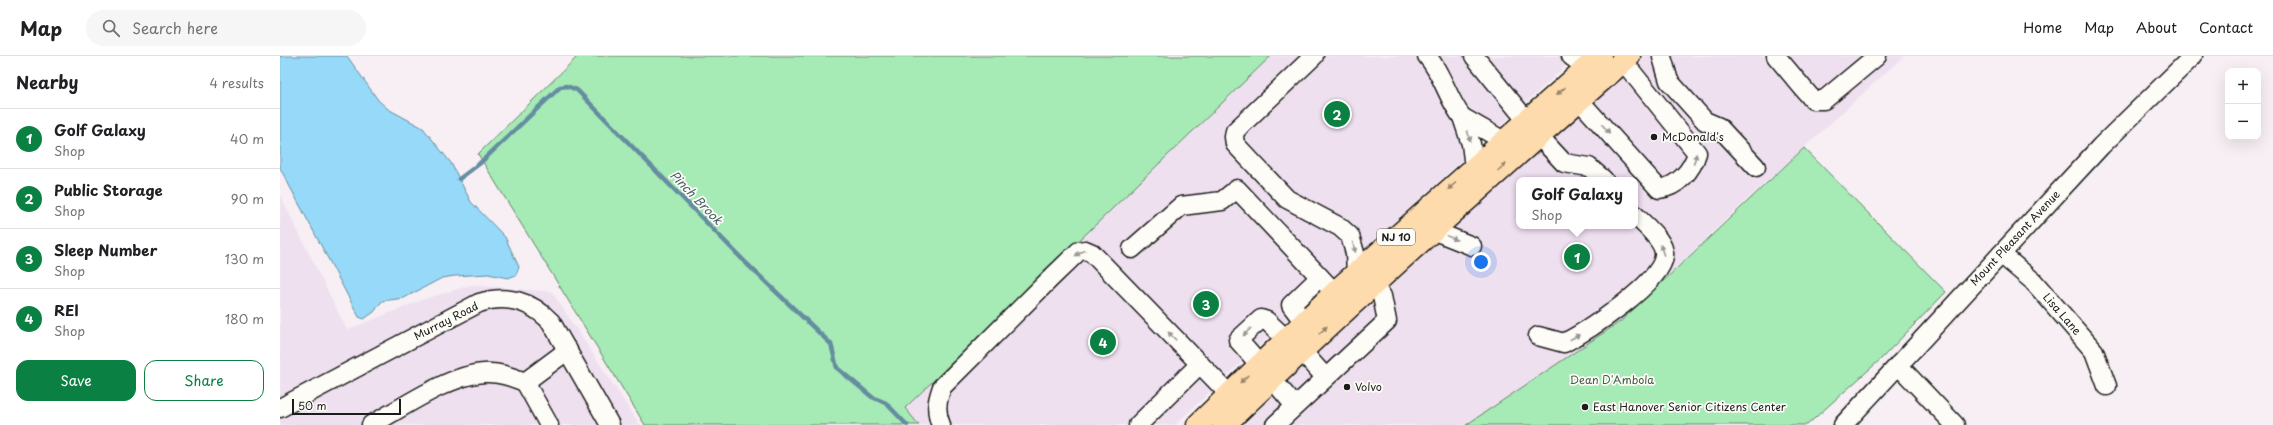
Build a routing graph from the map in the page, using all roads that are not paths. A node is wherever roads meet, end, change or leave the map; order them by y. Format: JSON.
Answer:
{"nodes":[{"id":1,"x":1314,"y":56,"type":"edge"},
{"id":2,"x":1427,"y":56,"type":"edge"},
{"id":3,"x":1474,"y":56,"type":"edge"},
{"id":4,"x":1662,"y":56,"type":"edge"},
{"id":5,"x":1776,"y":56,"type":"edge"},
{"id":6,"x":1877,"y":56,"type":"edge"},
{"id":7,"x":2193,"y":56,"type":"edge"},
{"id":8,"x":1626,"y":59,"type":"edge"},
{"id":9,"x":1586,"y":60,"type":"edge"},
{"id":10,"x":1579,"y":100,"type":"junction"},
{"id":11,"x":1462,"y":117,"type":"junction"},
{"id":12,"x":1533,"y":128,"type":"junction"},
{"id":13,"x":1504,"y":141,"type":"junction"},
{"id":14,"x":1474,"y":167,"type":"junction"},
{"id":15,"x":1756,"y":167,"type":"dead end"},
{"id":16,"x":1600,"y":177,"type":"edge"},
{"id":17,"x":1638,"y":219,"type":"edge"},
{"id":18,"x":1432,"y":230,"type":"junction"},
{"id":19,"x":1472,"y":246,"type":"dead end"},
{"id":20,"x":1132,"y":249,"type":"dead end"},
{"id":21,"x":2001,"y":254,"type":"junction"},
{"id":22,"x":1320,"y":277,"type":"junction"},
{"id":23,"x":1364,"y":279,"type":"junction"},
{"id":24,"x":1335,"y":293,"type":"junction"},
{"id":25,"x":1304,"y":322,"type":"junction"},
{"id":26,"x":1538,"y":336,"type":"dead end"},
{"id":27,"x":1294,"y":345,"type":"junction"},
{"id":28,"x":568,"y":350,"type":"junction"},
{"id":29,"x":1200,"y":364,"type":"junction"},
{"id":30,"x":1898,"y":365,"type":"junction"},
{"id":31,"x":1266,"y":372,"type":"junction"},
{"id":32,"x":1325,"y":377,"type":"junction"},
{"id":33,"x":525,"y":382,"type":"junction"},
{"id":34,"x":2107,"y":386,"type":"dead end"},
{"id":35,"x":1229,"y":394,"type":"junction"},
{"id":36,"x":1295,"y":406,"type":"junction"},
{"id":37,"x":280,"y":408,"type":"edge"},
{"id":38,"x":371,"y":425,"type":"edge"},
{"id":39,"x":549,"y":425,"type":"edge"},
{"id":40,"x":610,"y":425,"type":"edge"},
{"id":41,"x":941,"y":425,"type":"edge"},
{"id":42,"x":1138,"y":425,"type":"edge"},
{"id":43,"x":1198,"y":425,"type":"edge"},
{"id":44,"x":1224,"y":425,"type":"edge"},
{"id":45,"x":1275,"y":425,"type":"edge"},
{"id":46,"x":1843,"y":425,"type":"edge"},
{"id":47,"x":1954,"y":425,"type":"edge"}],
"edges":[{"from":1,"to":23,"type":"street","one_way":true},
{"from":2,"to":11,"type":"street"},
{"from":3,"to":12,"type":"street"},
{"from":4,"to":15,"type":"street"},
{"from":5,"to":6,"type":"street"},
{"from":7,"to":21,"type":"street","name":"Mount Pleasant Avenue"},
{"from":8,"to":10,"type":"main road","number":"NJ 10"},
{"from":10,"to":8,"type":"street","one_way":true},
{"from":9,"to":12,"type":"main road","number":"NJ 10","one_way":true},
{"from":10,"to":12,"type":"main road","number":"NJ 10"},
{"from":11,"to":13,"type":"street"},
{"from":11,"to":14,"type":"street","one_way":true},
{"from":12,"to":13,"type":"main road","number":"NJ 10"},
{"from":12,"to":16,"type":"street"},
{"from":18,"to":12,"type":"main road","number":"NJ 10","one_way":true},
{"from":13,"to":14,"type":"main road","number":"NJ 10"},
{"from":14,"to":23,"type":"main road","number":"NJ 10","one_way":true},
{"from":26,"to":17,"type":"street","one_way":true},
{"from":18,"to":19,"type":"street","one_way":true},
{"from":18,"to":23,"type":"main road","number":"NJ 10"},
{"from":20,"to":22,"type":"street"},
{"from":21,"to":30,"type":"street","name":"Mount Pleasant Avenue"},
{"from":21,"to":34,"type":"street","name":"Lisa Lane"},
{"from":22,"to":24,"type":"street"},
{"from":22,"to":25,"type":"street"},
{"from":23,"to":24,"type":"main road","number":"NJ 10"},
{"from":27,"to":23,"type":"main road","number":"NJ 10","one_way":true},
{"from":23,"to":32,"type":"street"},
{"from":24,"to":25,"type":"main road","number":"NJ 10"},
{"from":25,"to":27,"type":"main road","number":"NJ 10"},
{"from":27,"to":31,"type":"main road","number":"NJ 10"},
{"from":27,"to":31,"type":"street","one_way":true},
{"from":27,"to":32,"type":"street"},
{"from":28,"to":33,"type":"street"},
{"from":28,"to":37,"type":"street","name":"Murray Road"},
{"from":28,"to":40,"type":"street","name":"Murray Road"},
{"from":29,"to":35,"type":"street"},
{"from":29,"to":41,"type":"street","one_way":true},
{"from":29,"to":42,"type":"street"},
{"from":30,"to":46,"type":"street","name":"Mount Pleasant Avenue"},
{"from":30,"to":47,"type":"street"},
{"from":31,"to":35,"type":"main road","number":"NJ 10","one_way":true},
{"from":31,"to":36,"type":"street"},
{"from":31,"to":44,"type":"main road","number":"NJ 10"},
{"from":32,"to":36,"type":"street"},
{"from":33,"to":38,"type":"street"},
{"from":33,"to":39,"type":"street"},
{"from":35,"to":43,"type":"main road","number":"NJ 10"},
{"from":36,"to":45,"type":"street"}]}
